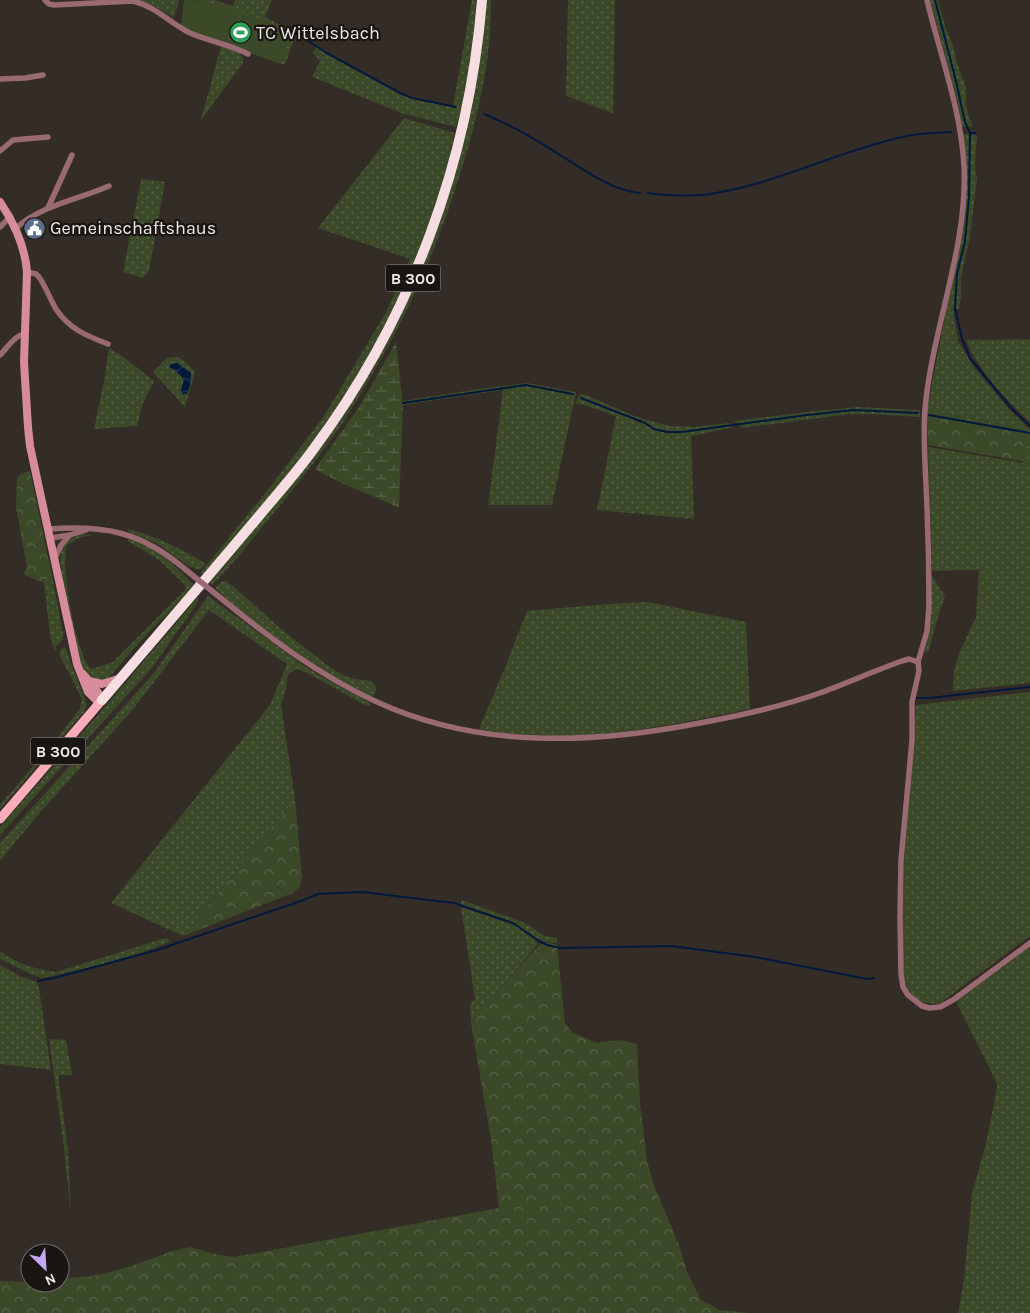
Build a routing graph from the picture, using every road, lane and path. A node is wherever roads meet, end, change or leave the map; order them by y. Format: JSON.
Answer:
{"nodes":[{"id":1,"x":45,"y":0,"type":"edge"},
{"id":2,"x":482,"y":0,"type":"edge"},
{"id":3,"x":927,"y":0,"type":"edge"},
{"id":4,"x":248,"y":54,"type":"dead end"},
{"id":5,"x":43,"y":76,"type":"dead end"},
{"id":6,"x":0,"y":79,"type":"edge"},
{"id":7,"x":48,"y":137,"type":"dead end"},
{"id":8,"x":0,"y":151,"type":"edge"},
{"id":9,"x":72,"y":155,"type":"dead end"},
{"id":10,"x":109,"y":186,"type":"dead end"},
{"id":11,"x":0,"y":202,"type":"edge"},
{"id":12,"x":48,"y":208,"type":"junction"},
{"id":13,"x":10,"y":217,"type":"junction"},
{"id":14,"x":0,"y":227,"type":"edge"},
{"id":15,"x":16,"y":228,"type":"junction"},
{"id":16,"x":27,"y":272,"type":"junction"},
{"id":17,"x":25,"y":334,"type":"junction"},
{"id":18,"x":108,"y":344,"type":"dead end"},
{"id":19,"x":0,"y":355,"type":"edge"},
{"id":20,"x":49,"y":529,"type":"junction"},
{"id":21,"x":94,"y":529,"type":"junction"},
{"id":22,"x":70,"y":535,"type":"junction"},
{"id":23,"x":51,"y":538,"type":"junction"},
{"id":24,"x":55,"y":558,"type":"junction"},
{"id":25,"x":918,"y":662,"type":"junction"},
{"id":26,"x":77,"y":664,"type":"junction"},
{"id":27,"x":121,"y":678,"type":"junction"},
{"id":28,"x":88,"y":681,"type":"junction"},
{"id":29,"x":101,"y":702,"type":"junction"},
{"id":30,"x":0,"y":819,"type":"edge"},
{"id":31,"x":1030,"y":943,"type":"edge"}],
"edges":[{"from":1,"to":4,"type":"street"},
{"from":2,"to":27,"type":"highway","number":"B 300"},
{"from":3,"to":25,"type":"street"},
{"from":5,"to":6,"type":"street"},
{"from":7,"to":8,"type":"street"},
{"from":9,"to":12,"type":"street"},
{"from":10,"to":12,"type":"street"},
{"from":11,"to":13,"type":"main road"},
{"from":12,"to":15,"type":"street"},
{"from":13,"to":14,"type":"street"},
{"from":13,"to":15,"type":"main road"},
{"from":15,"to":16,"type":"main road"},
{"from":16,"to":17,"type":"main road"},
{"from":16,"to":18,"type":"street"},
{"from":17,"to":19,"type":"street"},
{"from":17,"to":20,"type":"main road"},
{"from":20,"to":21,"type":"street"},
{"from":20,"to":23,"type":"main road"},
{"from":21,"to":22,"type":"street"},
{"from":21,"to":25,"type":"street","bridge":true},
{"from":22,"to":23,"type":"street"},
{"from":22,"to":24,"type":"street"},
{"from":23,"to":24,"type":"main road"},
{"from":24,"to":26,"type":"main road"},
{"from":25,"to":31,"type":"street"},
{"from":26,"to":28,"type":"main road"},
{"from":26,"to":29,"type":"main road"},
{"from":27,"to":28,"type":"main road"},
{"from":27,"to":29,"type":"highway","number":"B 300"},
{"from":28,"to":29,"type":"main road"},
{"from":29,"to":30,"type":"main road","number":"B 300"}]}
